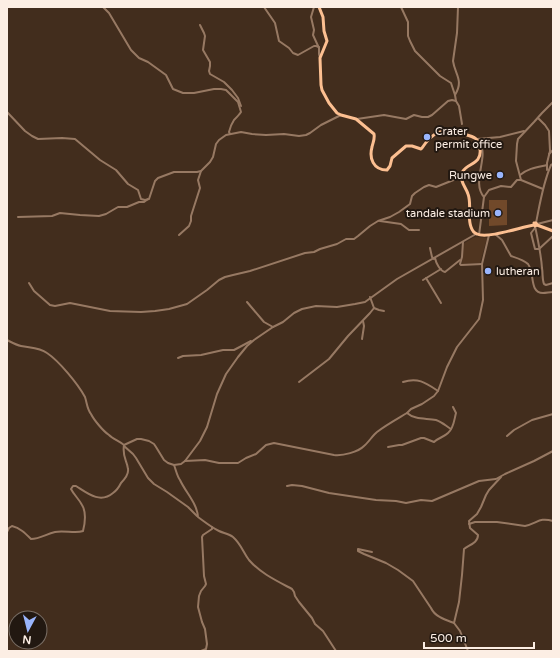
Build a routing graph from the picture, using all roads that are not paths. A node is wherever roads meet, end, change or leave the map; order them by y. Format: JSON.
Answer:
{"nodes":[{"id":1,"x":103,"y":7,"type":"edge"},
{"id":2,"x":264,"y":7,"type":"edge"},
{"id":3,"x":314,"y":7,"type":"edge"},
{"id":4,"x":319,"y":7,"type":"edge"},
{"id":5,"x":401,"y":7,"type":"edge"},
{"id":6,"x":458,"y":7,"type":"edge"},
{"id":7,"x":200,"y":25,"type":"dead end"},
{"id":8,"x":319,"y":51,"type":"junction"},
{"id":9,"x":320,"y":58,"type":"junction"},
{"id":10,"x":455,"y":94,"type":"junction"},
{"id":11,"x":456,"y":101,"type":"junction"},
{"id":12,"x":553,"y":102,"type":"edge"},
{"id":13,"x":241,"y":109,"type":"junction"},
{"id":14,"x":7,"y":112,"type":"edge"},
{"id":15,"x":341,"y":115,"type":"junction"},
{"id":16,"x":538,"y":118,"type":"junction"},
{"id":17,"x":356,"y":119,"type":"junction"},
{"id":18,"x":462,"y":124,"type":"dead end"},
{"id":19,"x":526,"y":131,"type":"junction"},
{"id":20,"x":230,"y":134,"type":"junction"},
{"id":21,"x":477,"y":139,"type":"junction"},
{"id":22,"x":479,"y":143,"type":"junction"},
{"id":23,"x":553,"y":150,"type":"edge"},
{"id":24,"x":548,"y":155,"type":"junction"},
{"id":25,"x":547,"y":164,"type":"junction"},
{"id":26,"x":553,"y":164,"type":"edge"},
{"id":27,"x":201,"y":171,"type":"junction"},
{"id":28,"x":548,"y":173,"type":"junction"},
{"id":29,"x":520,"y":175,"type":"junction"},
{"id":30,"x":461,"y":177,"type":"junction"},
{"id":31,"x":521,"y":180,"type":"junction"},
{"id":32,"x":543,"y":189,"type":"junction"},
{"id":33,"x":484,"y":197,"type":"junction"},
{"id":34,"x":149,"y":199,"type":"junction"},
{"id":35,"x":18,"y":217,"type":"dead end"},
{"id":36,"x":553,"y":220,"type":"edge"},
{"id":37,"x":378,"y":221,"type":"junction"},
{"id":38,"x":536,"y":225,"type":"junction"},
{"id":39,"x":419,"y":230,"type":"dead end"},
{"id":40,"x":553,"y":230,"type":"edge"},
{"id":41,"x":478,"y":234,"type":"junction"},
{"id":42,"x":495,"y":234,"type":"junction"},
{"id":43,"x":179,"y":235,"type":"dead end"},
{"id":44,"x":489,"y":235,"type":"junction"},
{"id":45,"x":553,"y":236,"type":"edge"},
{"id":46,"x":463,"y":242,"type":"junction"},
{"id":47,"x":430,"y":248,"type":"dead end"},
{"id":48,"x":539,"y":249,"type":"junction"},
{"id":49,"x":434,"y":258,"type":"junction"},
{"id":50,"x":461,"y":259,"type":"junction"},
{"id":51,"x":482,"y":264,"type":"junction"},
{"id":52,"x":441,"y":269,"type":"junction"},
{"id":53,"x":426,"y":278,"type":"junction"},
{"id":54,"x":423,"y":280,"type":"dead end"},
{"id":55,"x":29,"y":283,"type":"dead end"},
{"id":56,"x":553,"y":283,"type":"edge"},
{"id":57,"x":553,"y":292,"type":"edge"},
{"id":58,"x":370,"y":297,"type":"junction"},
{"id":59,"x":247,"y":302,"type":"dead end"},
{"id":60,"x":441,"y":303,"type":"dead end"},
{"id":61,"x":374,"y":308,"type":"junction"},
{"id":62,"x":384,"y":311,"type":"dead end"},
{"id":63,"x":363,"y":321,"type":"junction"},
{"id":64,"x":273,"y":327,"type":"junction"},
{"id":65,"x":362,"y":339,"type":"dead end"},
{"id":66,"x":7,"y":340,"type":"edge"},
{"id":67,"x":254,"y":340,"type":"junction"},
{"id":68,"x":178,"y":358,"type":"dead end"},
{"id":69,"x":299,"y":382,"type":"dead end"},
{"id":70,"x":403,"y":382,"type":"dead end"},
{"id":71,"x":438,"y":391,"type":"junction"},
{"id":72,"x":452,"y":407,"type":"dead end"},
{"id":73,"x":407,"y":413,"type":"junction"},
{"id":74,"x":553,"y":414,"type":"edge"},
{"id":75,"x":451,"y":429,"type":"junction"},
{"id":76,"x":507,"y":436,"type":"dead end"},
{"id":77,"x":124,"y":445,"type":"junction"},
{"id":78,"x":388,"y":447,"type":"dead end"},
{"id":79,"x":553,"y":451,"type":"edge"},
{"id":80,"x":185,"y":461,"type":"junction"},
{"id":81,"x":174,"y":465,"type":"junction"},
{"id":82,"x":501,"y":476,"type":"junction"},
{"id":83,"x":287,"y":486,"type":"dead end"},
{"id":84,"x":198,"y":517,"type":"junction"},
{"id":85,"x":553,"y":521,"type":"edge"},
{"id":86,"x":470,"y":524,"type":"junction"},
{"id":87,"x":212,"y":527,"type":"junction"},
{"id":88,"x":7,"y":532,"type":"edge"},
{"id":89,"x":372,"y":552,"type":"dead end"},
{"id":90,"x":454,"y":623,"type":"junction"},
{"id":91,"x":201,"y":651,"type":"edge"},
{"id":92,"x":336,"y":651,"type":"edge"},
{"id":93,"x":468,"y":651,"type":"edge"}],
"edges":[{"from":1,"to":13,"type":"street"},
{"from":2,"to":8,"type":"street"},
{"from":3,"to":8,"type":"street"},
{"from":4,"to":9,"type":"main road"},
{"from":5,"to":10,"type":"street"},
{"from":6,"to":10,"type":"street"},
{"from":7,"to":13,"type":"street"},
{"from":8,"to":9,"type":"street"},
{"from":9,"to":15,"type":"main road"},
{"from":10,"to":11,"type":"street"},
{"from":11,"to":17,"type":"street"},
{"from":11,"to":18,"type":"street"},
{"from":12,"to":16,"type":"street"},
{"from":13,"to":20,"type":"street"},
{"from":14,"to":34,"type":"street"},
{"from":15,"to":17,"type":"main road"},
{"from":15,"to":20,"type":"street"},
{"from":16,"to":19,"type":"street"},
{"from":16,"to":24,"type":"street"},
{"from":17,"to":21,"type":"main road"},
{"from":19,"to":21,"type":"street"},
{"from":19,"to":29,"type":"street"},
{"from":20,"to":27,"type":"street"},
{"from":21,"to":22,"type":"main road"},
{"from":22,"to":30,"type":"main road"},
{"from":22,"to":33,"type":"street"},
{"from":23,"to":24,"type":"street"},
{"from":24,"to":25,"type":"street"},
{"from":25,"to":28,"type":"street"},
{"from":25,"to":29,"type":"street"},
{"from":26,"to":28,"type":"street"},
{"from":27,"to":34,"type":"street"},
{"from":27,"to":43,"type":"street"},
{"from":28,"to":32,"type":"street"},
{"from":29,"to":31,"type":"street"},
{"from":30,"to":37,"type":"street"},
{"from":30,"to":41,"type":"main road"},
{"from":31,"to":32,"type":"street"},
{"from":31,"to":33,"type":"street"},
{"from":32,"to":38,"type":"street"},
{"from":33,"to":41,"type":"street"},
{"from":34,"to":35,"type":"street"},
{"from":36,"to":38,"type":"street"},
{"from":37,"to":39,"type":"street"},
{"from":37,"to":55,"type":"street"},
{"from":38,"to":40,"type":"main road"},
{"from":38,"to":42,"type":"main road"},
{"from":38,"to":48,"type":"street"},
{"from":38,"to":48,"type":"street"},
{"from":41,"to":44,"type":"main road"},
{"from":41,"to":46,"type":"street"},
{"from":42,"to":44,"type":"main road"},
{"from":42,"to":57,"type":"street"},
{"from":44,"to":51,"type":"street"},
{"from":45,"to":48,"type":"street"},
{"from":46,"to":49,"type":"street"},
{"from":46,"to":50,"type":"street"},
{"from":47,"to":49,"type":"street"},
{"from":48,"to":56,"type":"street"},
{"from":49,"to":52,"type":"street"},
{"from":49,"to":58,"type":"street"},
{"from":50,"to":51,"type":"street"},
{"from":50,"to":52,"type":"street"},
{"from":51,"to":71,"type":"street"},
{"from":52,"to":53,"type":"street"},
{"from":53,"to":54,"type":"street"},
{"from":53,"to":60,"type":"street"},
{"from":58,"to":61,"type":"street"},
{"from":58,"to":64,"type":"street"},
{"from":59,"to":64,"type":"street"},
{"from":61,"to":62,"type":"street"},
{"from":61,"to":63,"type":"street"},
{"from":63,"to":65,"type":"street"},
{"from":63,"to":69,"type":"street"},
{"from":64,"to":67,"type":"street"},
{"from":66,"to":77,"type":"street"},
{"from":67,"to":68,"type":"street"},
{"from":67,"to":80,"type":"street"},
{"from":70,"to":71,"type":"street"},
{"from":71,"to":73,"type":"street"},
{"from":72,"to":75,"type":"street"},
{"from":73,"to":75,"type":"street"},
{"from":73,"to":80,"type":"street"},
{"from":74,"to":76,"type":"street"},
{"from":75,"to":78,"type":"street"},
{"from":77,"to":81,"type":"street"},
{"from":77,"to":84,"type":"street"},
{"from":77,"to":88,"type":"street"},
{"from":79,"to":82,"type":"street"},
{"from":80,"to":81,"type":"street"},
{"from":81,"to":84,"type":"street"},
{"from":82,"to":83,"type":"street"},
{"from":82,"to":86,"type":"street"},
{"from":84,"to":87,"type":"street"},
{"from":85,"to":86,"type":"street"},
{"from":86,"to":90,"type":"street"},
{"from":87,"to":91,"type":"street"},
{"from":87,"to":92,"type":"street"},
{"from":89,"to":90,"type":"street"},
{"from":90,"to":93,"type":"street"}]}
